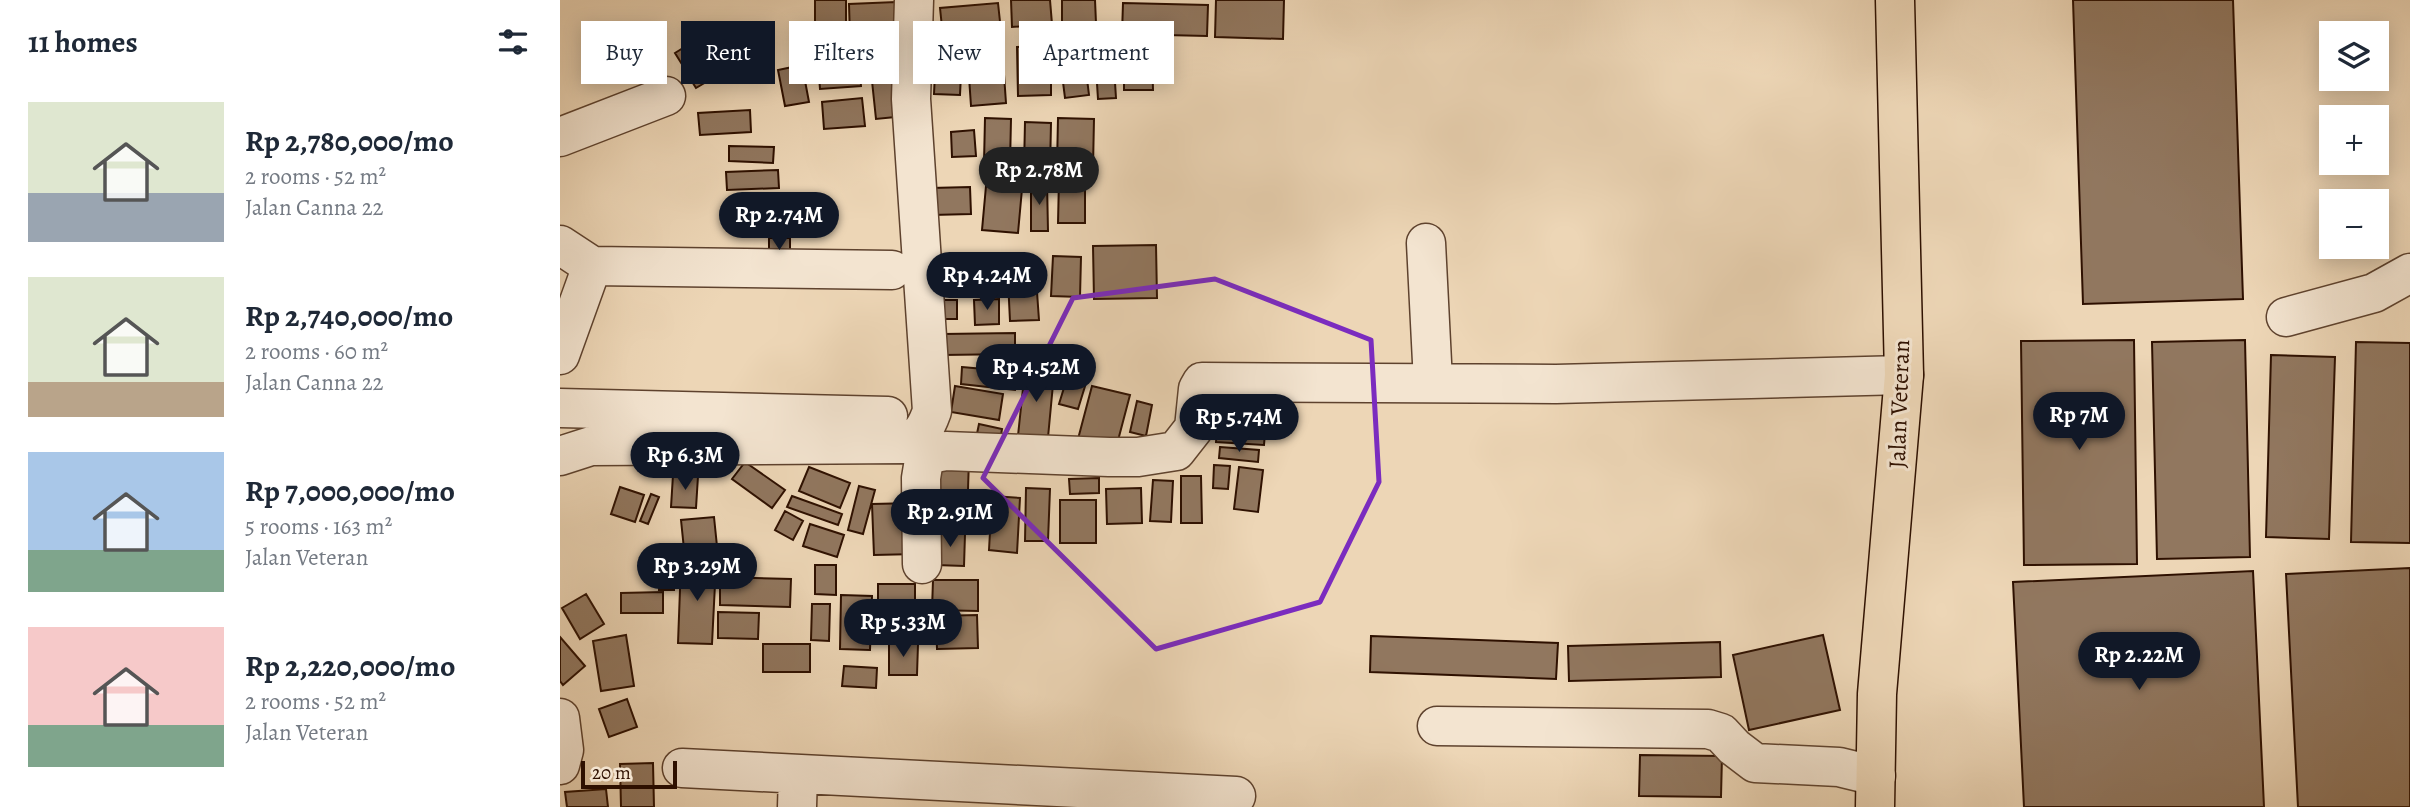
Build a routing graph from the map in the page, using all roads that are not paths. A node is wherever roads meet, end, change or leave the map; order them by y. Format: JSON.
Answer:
{"nodes":[{"id":1,"x":914,"y":0,"type":"edge"},
{"id":2,"x":1895,"y":0,"type":"edge"},
{"id":3,"x":666,"y":96,"type":"dead end"},
{"id":4,"x":560,"y":137,"type":"edge"},
{"id":5,"x":1426,"y":243,"type":"dead end"},
{"id":6,"x":560,"y":245,"type":"edge"},
{"id":7,"x":592,"y":266,"type":"junction"},
{"id":8,"x":892,"y":270,"type":"dead end"},
{"id":9,"x":2410,"y":273,"type":"edge"},
{"id":10,"x":2286,"y":317,"type":"dead end"},
{"id":11,"x":560,"y":355,"type":"edge"},
{"id":12,"x":1904,"y":375,"type":"junction"},
{"id":13,"x":1433,"y":382,"type":"junction"},
{"id":14,"x":560,"y":408,"type":"edge"},
{"id":15,"x":888,"y":416,"type":"dead end"},
{"id":16,"x":560,"y":456,"type":"edge"},
{"id":17,"x":922,"y":564,"type":"dead end"},
{"id":18,"x":560,"y":718,"type":"edge"},
{"id":19,"x":1437,"y":726,"type":"dead end"},
{"id":20,"x":560,"y":765,"type":"edge"},
{"id":21,"x":682,"y":768,"type":"dead end"},
{"id":22,"x":798,"y":791,"type":"edge"},
{"id":23,"x":1875,"y":791,"type":"edge"},
{"id":24,"x":1236,"y":796,"type":"dead end"}],
"edges":[{"from":1,"to":16,"type":"street"},
{"from":2,"to":12,"type":"main road","name":"Jalan Veteran"},
{"from":3,"to":4,"type":"street"},
{"from":5,"to":13,"type":"street"},
{"from":6,"to":7,"type":"street"},
{"from":7,"to":8,"type":"street"},
{"from":7,"to":11,"type":"street"},
{"from":9,"to":10,"type":"street"},
{"from":12,"to":13,"type":"street"},
{"from":12,"to":23,"type":"main road","name":"Jalan Veteran"},
{"from":13,"to":17,"type":"street"},
{"from":14,"to":15,"type":"street"},
{"from":18,"to":20,"type":"street"},
{"from":19,"to":23,"type":"street"},
{"from":21,"to":22,"type":"street"},
{"from":22,"to":24,"type":"street"}]}
